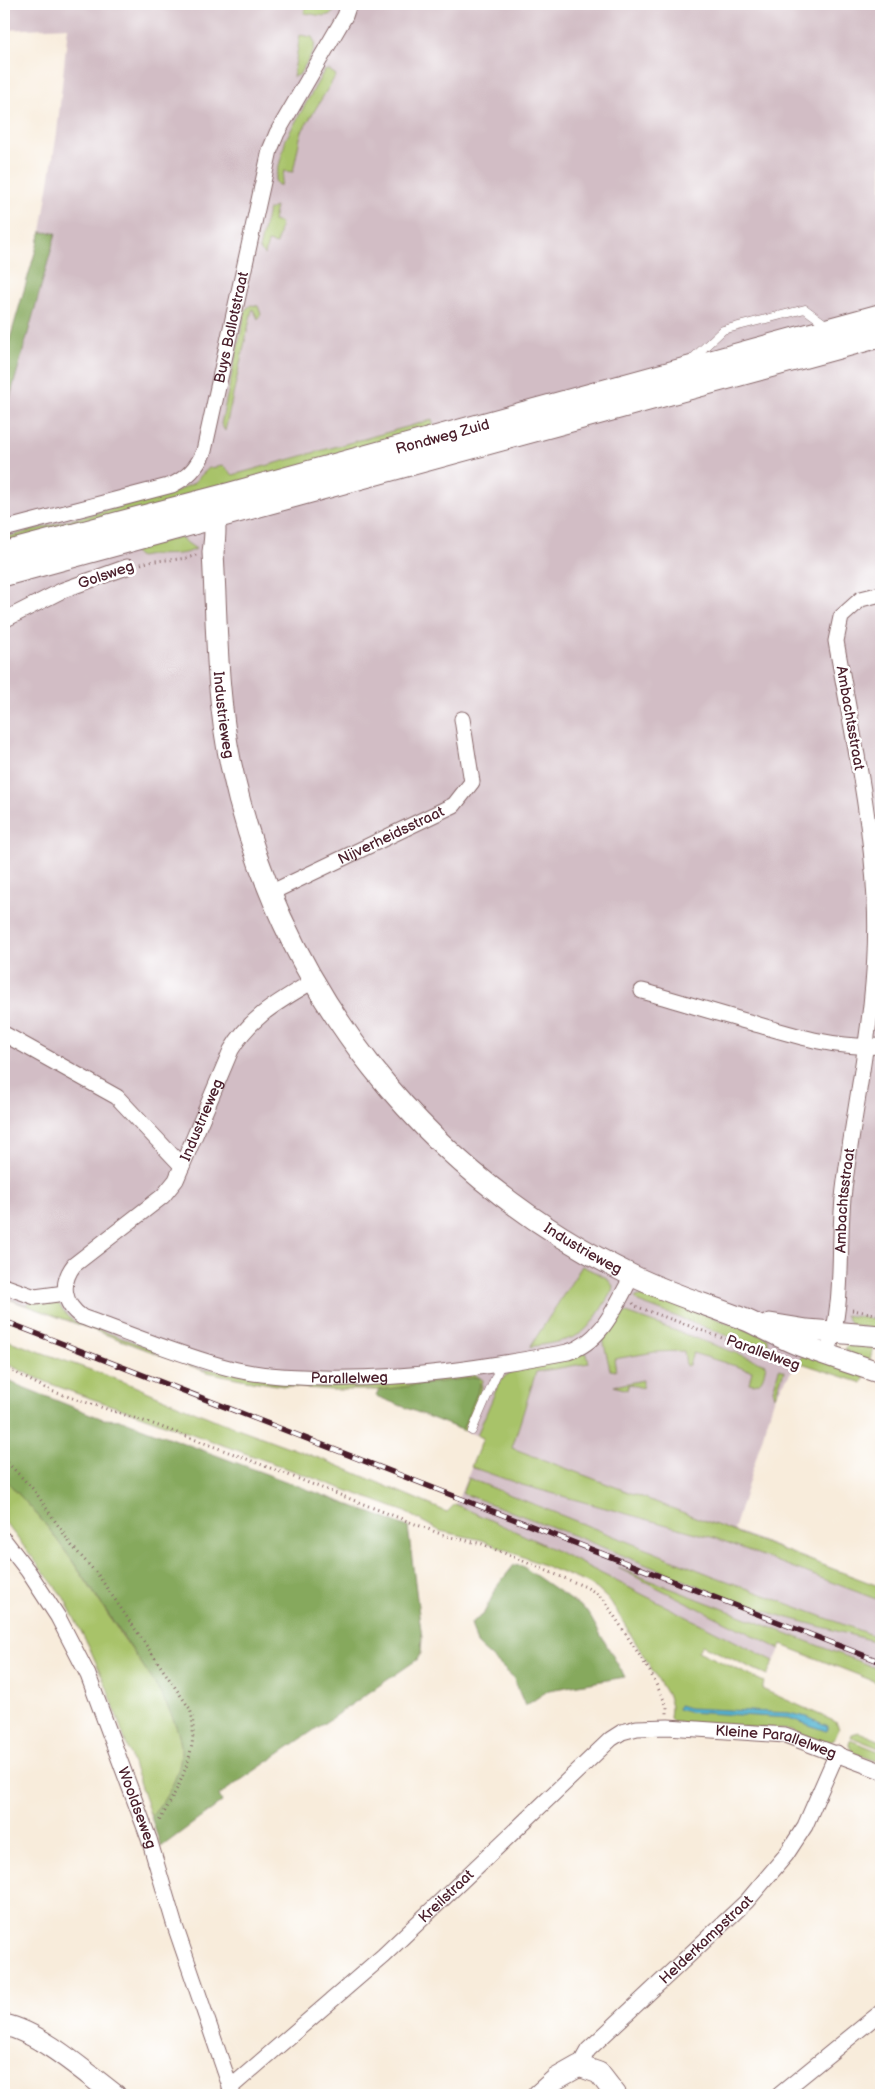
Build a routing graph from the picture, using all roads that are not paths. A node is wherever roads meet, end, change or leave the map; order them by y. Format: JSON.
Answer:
{"nodes":[{"id":1,"x":349,"y":4,"type":"edge"},
{"id":2,"x":881,"y":316,"type":"edge"},
{"id":3,"x":881,"y":336,"type":"edge"},
{"id":4,"x":834,"y":338,"type":"junction"},
{"id":5,"x":203,"y":510,"type":"junction"},
{"id":6,"x":4,"y":529,"type":"edge"},
{"id":7,"x":4,"y":554,"type":"edge"},
{"id":8,"x":128,"y":567,"type":"road end"},
{"id":9,"x":4,"y":574,"type":"edge"},
{"id":10,"x":881,"y":594,"type":"edge"},
{"id":11,"x":4,"y":620,"type":"edge"},
{"id":12,"x":462,"y":719,"type":"dead end"},
{"id":13,"x":270,"y":892,"type":"junction"},
{"id":14,"x":313,"y":982,"type":"junction"},
{"id":15,"x":642,"y":991,"type":"dead end"},
{"id":16,"x":6,"y":1035,"type":"dead end"},
{"id":17,"x":874,"y":1046,"type":"edge"},
{"id":18,"x":182,"y":1166,"type":"junction"},
{"id":19,"x":628,"y":1283,"type":"junction"},
{"id":20,"x":4,"y":1286,"type":"edge"},
{"id":21,"x":65,"y":1293,"type":"junction"},
{"id":22,"x":748,"y":1321,"type":"junction"},
{"id":23,"x":835,"y":1332,"type":"junction"},
{"id":24,"x":881,"y":1336,"type":"edge"},
{"id":25,"x":827,"y":1354,"type":"junction"},
{"id":26,"x":501,"y":1364,"type":"junction"},
{"id":27,"x":881,"y":1373,"type":"edge"},
{"id":28,"x":472,"y":1431,"type":"dead end"},
{"id":29,"x":4,"y":1540,"type":"edge"},
{"id":30,"x":668,"y":1727,"type":"joint"},
{"id":31,"x":837,"y":1753,"type":"junction"},
{"id":32,"x":881,"y":1771,"type":"edge"},
{"id":33,"x":881,"y":2012,"type":"edge"},
{"id":34,"x":4,"y":2025,"type":"edge"},
{"id":35,"x":579,"y":2066,"type":"junction"},
{"id":36,"x":232,"y":2092,"type":"edge"},
{"id":37,"x":115,"y":2095,"type":"edge"},
{"id":38,"x":538,"y":2095,"type":"edge"},
{"id":39,"x":616,"y":2095,"type":"edge"},
{"id":40,"x":779,"y":2095,"type":"edge"}],
"edges":[{"from":1,"to":6,"type":"street","name":"Buys Ballotstraat"},
{"from":2,"to":4,"type":"main road","name":"Rondweg Zuid"},
{"from":3,"to":4,"type":"main road","name":"Rondweg Zuid"},
{"from":4,"to":5,"type":"main road","name":"Rondweg Zuid"},
{"from":5,"to":7,"type":"main road","name":"Rondweg Zuid"},
{"from":5,"to":9,"type":"main road","name":"Rondweg Zuid"},
{"from":5,"to":13,"type":"street","name":"Industrieweg"},
{"from":8,"to":11,"type":"street","name":"Golsweg"},
{"from":10,"to":17,"type":"street","name":"Ambachtsstraat"},
{"from":12,"to":13,"type":"street","name":"Nijverheidsstraat"},
{"from":13,"to":14,"type":"street","name":"Industrieweg"},
{"from":14,"to":18,"type":"street","name":"Industrieweg"},
{"from":14,"to":19,"type":"street","name":"Industrieweg"},
{"from":15,"to":17,"type":"street"},
{"from":16,"to":18,"type":"street","name":"Industrieweg"},
{"from":17,"to":23,"type":"street","name":"Ambachtsstraat"},
{"from":18,"to":21,"type":"street"},
{"from":19,"to":22,"type":"street","name":"Parallelweg"},
{"from":19,"to":26,"type":"street","name":"Parallelweg"},
{"from":20,"to":21,"type":"street"},
{"from":21,"to":26,"type":"street","name":"Parallelweg"},
{"from":22,"to":23,"type":"street","name":"Parallelweg"},
{"from":22,"to":25,"type":"street","name":"Parallelweg"},
{"from":23,"to":24,"type":"street","name":"Parallelweg"},
{"from":23,"to":25,"type":"street","name":"Ambachtsstraat"},
{"from":25,"to":27,"type":"street","name":"Parallelweg"},
{"from":26,"to":28,"type":"lane"},
{"from":29,"to":36,"type":"street","name":"Wooldseweg"},
{"from":30,"to":31,"type":"street","name":"Kleine Parallelweg"},
{"from":30,"to":36,"type":"street","name":"Kreilstraat"},
{"from":31,"to":32,"type":"street","name":"Kleine Parallelweg"},
{"from":31,"to":35,"type":"street","name":"Helderkampstraat"},
{"from":33,"to":40,"type":"street"},
{"from":34,"to":37,"type":"street"},
{"from":35,"to":38,"type":"street","name":"Helderkampstraat"},
{"from":35,"to":39,"type":"street"}]}
